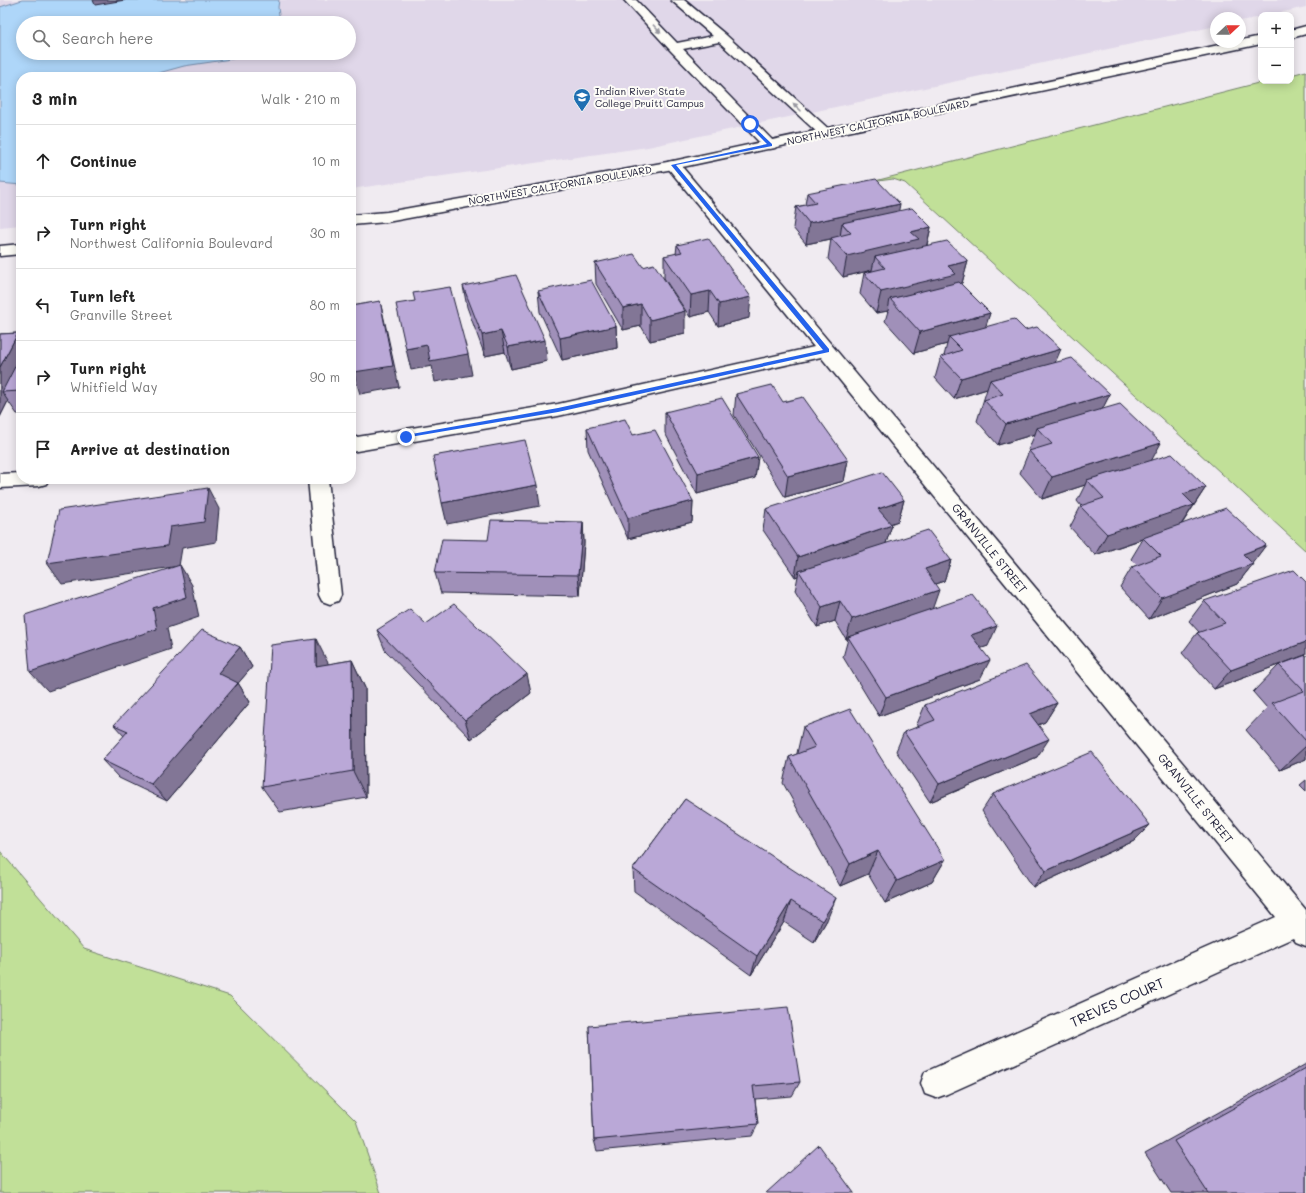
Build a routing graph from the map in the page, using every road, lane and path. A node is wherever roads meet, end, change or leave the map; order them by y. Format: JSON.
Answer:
{"nodes":[{"id":1,"x":630,"y":0,"type":"edge"},
{"id":2,"x":677,"y":0,"type":"edge"},
{"id":3,"x":1306,"y":30,"type":"edge"},
{"id":4,"x":1294,"y":33,"type":"edge"},
{"id":5,"x":722,"y":38,"type":"junction"},
{"id":6,"x":1258,"y":41,"type":"edge"},
{"id":7,"x":674,"y":47,"type":"junction"},
{"id":8,"x":826,"y":133,"type":"junction"},
{"id":9,"x":770,"y":145,"type":"junction"},
{"id":10,"x":673,"y":165,"type":"junction"},
{"id":11,"x":356,"y":220,"type":"edge"},
{"id":12,"x":16,"y":249,"type":"edge"},
{"id":13,"x":0,"y":251,"type":"edge"},
{"id":14,"x":827,"y":350,"type":"junction"},
{"id":15,"x":356,"y":444,"type":"edge"},
{"id":16,"x":16,"y":480,"type":"edge"},
{"id":17,"x":0,"y":481,"type":"edge"},
{"id":18,"x":319,"y":484,"type":"edge"},
{"id":19,"x":330,"y":595,"type":"dead end"},
{"id":20,"x":1302,"y":927,"type":"edge"},
{"id":21,"x":936,"y":1083,"type":"dead end"}],
"edges":[{"from":1,"to":7,"type":"street","one_way":true},
{"from":2,"to":5,"type":"street"},
{"from":3,"to":4,"type":"street"},
{"from":5,"to":7,"type":"street"},
{"from":8,"to":5,"type":"street","one_way":true},
{"from":6,"to":8,"type":"street","name":"NORTHWEST CALIFORNIA BOULEVARD"},
{"from":7,"to":9,"type":"street"},
{"from":8,"to":9,"type":"street","name":"NORTHWEST CALIFORNIA BOULEVARD"},
{"from":9,"to":10,"type":"street","name":"NORTHWEST CALIFORNIA BOULEVARD"},
{"from":10,"to":11,"type":"street","name":"NORTHWEST CALIFORNIA BOULEVARD"},
{"from":10,"to":14,"type":"street","name":"GRANVILLE STREET"},
{"from":12,"to":13,"type":"street"},
{"from":14,"to":15,"type":"street"},
{"from":14,"to":20,"type":"street","name":"GRANVILLE STREET"},
{"from":16,"to":17,"type":"street"},
{"from":18,"to":19,"type":"street"},
{"from":20,"to":21,"type":"street","name":"TREVES COURT"}]}
